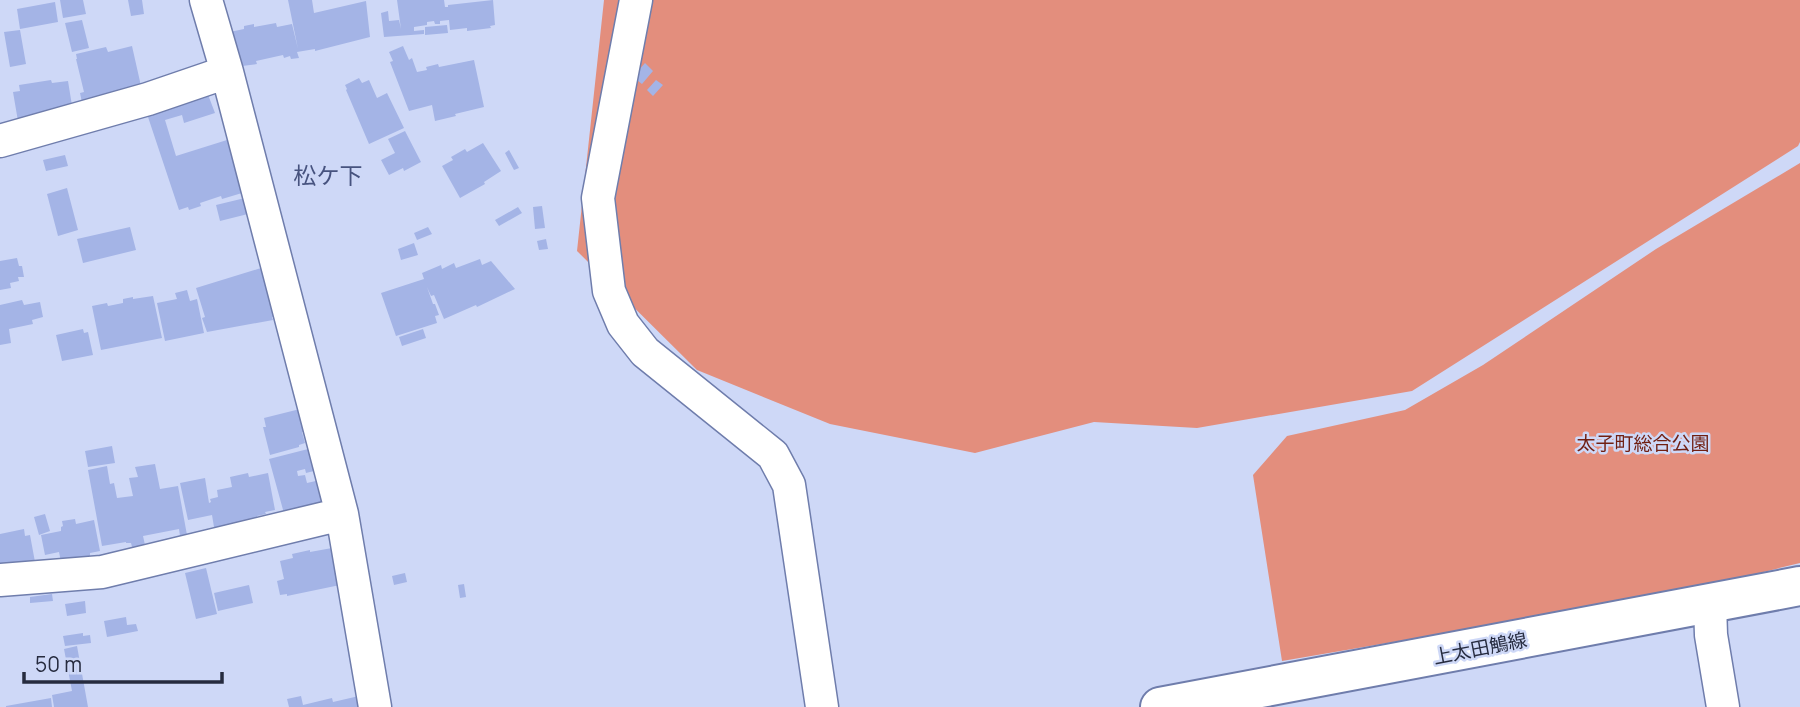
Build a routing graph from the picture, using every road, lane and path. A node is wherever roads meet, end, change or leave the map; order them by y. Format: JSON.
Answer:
{"nodes":[{"id":1,"x":206,"y":0,"type":"edge"},
{"id":2,"x":636,"y":0,"type":"edge"},
{"id":3,"x":228,"y":72,"type":"junction"},
{"id":4,"x":0,"y":141,"type":"edge"},
{"id":5,"x":342,"y":514,"type":"junction"},
{"id":6,"x":0,"y":580,"type":"edge"},
{"id":7,"x":1800,"y":586,"type":"edge"},
{"id":8,"x":1710,"y":604,"type":"junction"},
{"id":9,"x":1296,"y":695,"type":"edge"},
{"id":10,"x":375,"y":707,"type":"edge"},
{"id":11,"x":822,"y":707,"type":"edge"},
{"id":12,"x":1160,"y":707,"type":"edge"},
{"id":13,"x":1723,"y":707,"type":"edge"}],
"edges":[{"from":1,"to":3,"type":"street"},
{"from":2,"to":11,"type":"street"},
{"from":3,"to":4,"type":"street"},
{"from":3,"to":5,"type":"street"},
{"from":5,"to":6,"type":"street"},
{"from":5,"to":10,"type":"street"},
{"from":7,"to":8,"type":"main road","name":"上太田鵤線"},
{"from":8,"to":9,"type":"main road","name":"上太田鵤線"},
{"from":8,"to":13,"type":"street"},
{"from":9,"to":12,"type":"main road","name":"上太田鵤線"}]}
